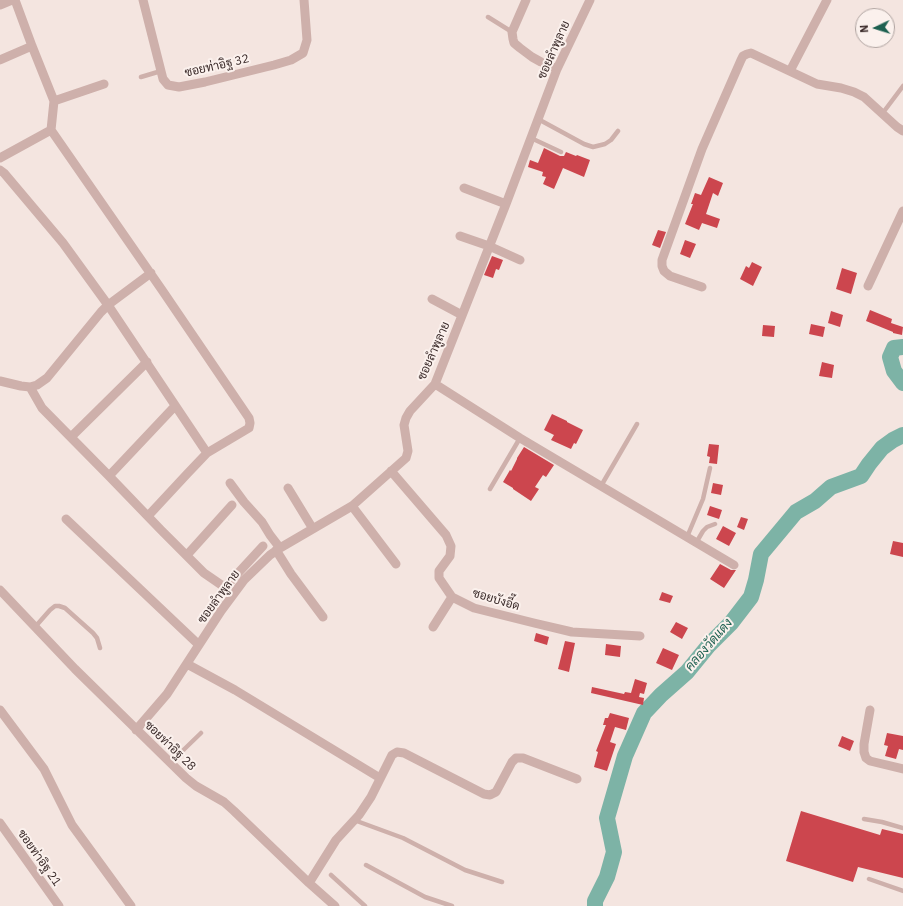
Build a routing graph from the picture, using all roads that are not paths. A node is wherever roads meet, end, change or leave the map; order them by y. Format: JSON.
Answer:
{"nodes":[{"id":1,"x":13,"y":0,"type":"edge"},
{"id":2,"x":143,"y":0,"type":"edge"},
{"id":3,"x":304,"y":0,"type":"edge"},
{"id":4,"x":526,"y":0,"type":"edge"},
{"id":5,"x":590,"y":0,"type":"edge"},
{"id":6,"x":827,"y":0,"type":"edge"},
{"id":7,"x":0,"y":5,"type":"edge"},
{"id":8,"x":488,"y":17,"type":"dead end"},
{"id":9,"x":512,"y":32,"type":"junction"},
{"id":10,"x":32,"y":46,"type":"junction"},
{"id":11,"x":0,"y":60,"type":"edge"},
{"id":12,"x":558,"y":69,"type":"junction"},
{"id":13,"x":161,"y":71,"type":"junction"},
{"id":14,"x":790,"y":71,"type":"junction"},
{"id":15,"x":141,"y":77,"type":"dead end"},
{"id":16,"x":104,"y":84,"type":"dead end"},
{"id":17,"x":903,"y":86,"type":"edge"},
{"id":18,"x":54,"y":101,"type":"junction"},
{"id":19,"x":882,"y":114,"type":"junction"},
{"id":20,"x":538,"y":119,"type":"junction"},
{"id":21,"x":52,"y":130,"type":"junction"},
{"id":22,"x":618,"y":131,"type":"dead end"},
{"id":23,"x":903,"y":131,"type":"edge"},
{"id":24,"x":530,"y":138,"type":"junction"},
{"id":25,"x":561,"y":152,"type":"dead end"},
{"id":26,"x":0,"y":158,"type":"edge"},
{"id":27,"x":0,"y":170,"type":"edge"},
{"id":28,"x":464,"y":188,"type":"dead end"},
{"id":29,"x":506,"y":204,"type":"junction"},
{"id":30,"x":903,"y":211,"type":"edge"},
{"id":31,"x":460,"y":236,"type":"dead end"},
{"id":32,"x":489,"y":246,"type":"junction"},
{"id":33,"x":520,"y":260,"type":"dead end"},
{"id":34,"x":151,"y":273,"type":"junction"},
{"id":35,"x":868,"y":286,"type":"dead end"},
{"id":36,"x":702,"y":287,"type":"dead end"},
{"id":37,"x":432,"y":299,"type":"dead end"},
{"id":38,"x":108,"y":304,"type":"junction"},
{"id":39,"x":462,"y":315,"type":"junction"},
{"id":40,"x":147,"y":362,"type":"junction"},
{"id":41,"x":0,"y":381,"type":"edge"},
{"id":42,"x":435,"y":384,"type":"junction"},
{"id":43,"x":30,"y":387,"type":"junction"},
{"id":44,"x":175,"y":406,"type":"junction"},
{"id":45,"x":637,"y":424,"type":"dead end"},
{"id":46,"x":71,"y":437,"type":"junction"},
{"id":47,"x":520,"y":438,"type":"junction"},
{"id":48,"x":207,"y":453,"type":"junction"},
{"id":49,"x":710,"y":468,"type":"dead end"},
{"id":50,"x":391,"y":471,"type":"junction"},
{"id":51,"x":109,"y":476,"type":"junction"},
{"id":52,"x":230,"y":483,"type":"dead end"},
{"id":53,"x":601,"y":486,"type":"junction"},
{"id":54,"x":288,"y":488,"type":"dead end"},
{"id":55,"x":490,"y":490,"type":"dead end"},
{"id":56,"x":232,"y":505,"type":"dead end"},
{"id":57,"x":352,"y":506,"type":"junction"},
{"id":58,"x":148,"y":516,"type":"junction"},
{"id":59,"x":66,"y":519,"type":"dead end"},
{"id":60,"x":715,"y":524,"type":"dead end"},
{"id":61,"x":313,"y":529,"type":"junction"},
{"id":62,"x":687,"y":537,"type":"junction"},
{"id":63,"x":696,"y":543,"type":"junction"},
{"id":64,"x":263,"y":546,"type":"dead end"},
{"id":65,"x":278,"y":549,"type":"junction"},
{"id":66,"x":186,"y":555,"type":"junction"},
{"id":67,"x":396,"y":564,"type":"dead end"},
{"id":68,"x":734,"y":565,"type":"dead end"},
{"id":69,"x":0,"y":590,"type":"edge"},
{"id":70,"x":452,"y":597,"type":"junction"},
{"id":71,"x":323,"y":617,"type":"dead end"},
{"id":72,"x":35,"y":627,"type":"junction"},
{"id":73,"x":433,"y":628,"type":"dead end"},
{"id":74,"x":640,"y":636,"type":"dead end"},
{"id":75,"x":199,"y":645,"type":"junction"},
{"id":76,"x":100,"y":648,"type":"dead end"},
{"id":77,"x":187,"y":664,"type":"junction"},
{"id":78,"x":0,"y":710,"type":"edge"},
{"id":79,"x":870,"y":710,"type":"dead end"},
{"id":80,"x":136,"y":730,"type":"junction"},
{"id":81,"x":201,"y":733,"type":"dead end"},
{"id":82,"x":170,"y":763,"type":"junction"},
{"id":83,"x":903,"y":769,"type":"edge"},
{"id":84,"x":380,"y":778,"type":"junction"},
{"id":85,"x":577,"y":779,"type":"dead end"},
{"id":86,"x":864,"y":819,"type":"dead end"},
{"id":87,"x":354,"y":820,"type":"junction"},
{"id":88,"x":0,"y":824,"type":"edge"},
{"id":89,"x":903,"y":828,"type":"edge"},
{"id":90,"x":366,"y":865,"type":"dead end"},
{"id":91,"x":331,"y":875,"type":"dead end"},
{"id":92,"x":869,"y":879,"type":"dead end"},
{"id":93,"x":502,"y":882,"type":"dead end"},
{"id":94,"x":309,"y":883,"type":"junction"},
{"id":95,"x":903,"y":891,"type":"edge"},
{"id":96,"x":59,"y":906,"type":"edge"},
{"id":97,"x":131,"y":906,"type":"edge"},
{"id":98,"x":335,"y":906,"type":"edge"},
{"id":99,"x":365,"y":906,"type":"edge"},
{"id":100,"x":452,"y":906,"type":"edge"}],
"edges":[{"from":1,"to":7,"type":"street"},
{"from":1,"to":10,"type":"street"},
{"from":2,"to":13,"type":"street","name":"ซอยท่าอิฐ 32"},
{"from":3,"to":13,"type":"street","name":"ซอยท่าอิฐ 32"},
{"from":4,"to":9,"type":"street"},
{"from":5,"to":12,"type":"street","name":"ซอยลำพูลาย"},
{"from":6,"to":14,"type":"street"},
{"from":8,"to":9,"type":"lane"},
{"from":9,"to":12,"type":"street"},
{"from":10,"to":11,"type":"street"},
{"from":10,"to":18,"type":"street"},
{"from":12,"to":20,"type":"street","name":"ซอยลำพูลาย"},
{"from":13,"to":15,"type":"lane"},
{"from":14,"to":19,"type":"street"},
{"from":14,"to":36,"type":"street"},
{"from":16,"to":18,"type":"street"},
{"from":17,"to":19,"type":"lane"},
{"from":18,"to":21,"type":"street"},
{"from":19,"to":23,"type":"street"},
{"from":20,"to":22,"type":"lane"},
{"from":20,"to":24,"type":"street","name":"ซอยลำพูลาย"},
{"from":21,"to":26,"type":"street"},
{"from":21,"to":34,"type":"street"},
{"from":24,"to":25,"type":"lane"},
{"from":24,"to":29,"type":"street","name":"ซอยลำพูลาย"},
{"from":27,"to":38,"type":"street"},
{"from":28,"to":29,"type":"street"},
{"from":29,"to":32,"type":"street","name":"ซอยลำพูลาย"},
{"from":30,"to":35,"type":"street"},
{"from":31,"to":32,"type":"street"},
{"from":32,"to":33,"type":"street"},
{"from":32,"to":39,"type":"street","name":"ซอยลำพูลาย"},
{"from":34,"to":38,"type":"street"},
{"from":34,"to":48,"type":"street"},
{"from":37,"to":39,"type":"street"},
{"from":38,"to":40,"type":"street"},
{"from":38,"to":43,"type":"street"},
{"from":39,"to":42,"type":"street","name":"ซอยลำพูลาย"},
{"from":40,"to":44,"type":"street"},
{"from":40,"to":46,"type":"street"},
{"from":41,"to":43,"type":"street"},
{"from":42,"to":47,"type":"street"},
{"from":42,"to":50,"type":"street","name":"ซอยลำพูลาย"},
{"from":43,"to":46,"type":"street"},
{"from":44,"to":48,"type":"street"},
{"from":44,"to":51,"type":"street"},
{"from":45,"to":53,"type":"lane"},
{"from":46,"to":51,"type":"street"},
{"from":47,"to":53,"type":"street"},
{"from":47,"to":55,"type":"lane"},
{"from":48,"to":58,"type":"street"},
{"from":49,"to":62,"type":"lane"},
{"from":50,"to":57,"type":"street","name":"ซอยลำพูลาย"},
{"from":50,"to":70,"type":"street","name":"ซอยบังอี๊ด"},
{"from":51,"to":58,"type":"street"},
{"from":52,"to":65,"type":"street"},
{"from":53,"to":62,"type":"street"},
{"from":54,"to":61,"type":"street"},
{"from":56,"to":66,"type":"street"},
{"from":57,"to":61,"type":"street","name":"ซอยลำพูลาย"},
{"from":57,"to":67,"type":"street"},
{"from":58,"to":66,"type":"street"},
{"from":59,"to":75,"type":"street"},
{"from":60,"to":63,"type":"lane"},
{"from":61,"to":65,"type":"street","name":"ซอยลำพูลาย"},
{"from":62,"to":63,"type":"street"},
{"from":63,"to":68,"type":"street"},
{"from":64,"to":66,"type":"street"},
{"from":65,"to":71,"type":"street"},
{"from":65,"to":75,"type":"street","name":"ซอยลำพูลาย"},
{"from":69,"to":72,"type":"street","name":"ซอยท่าอิฐ 28"},
{"from":70,"to":73,"type":"street"},
{"from":70,"to":74,"type":"street","name":"ซอยบังอี๊ด"},
{"from":72,"to":76,"type":"lane"},
{"from":72,"to":80,"type":"street","name":"ซอยท่าอิฐ 28"},
{"from":75,"to":77,"type":"street","name":"ซอยลำพูลาย"},
{"from":77,"to":80,"type":"street","name":"ซอยลำพูลาย"},
{"from":77,"to":84,"type":"street"},
{"from":78,"to":97,"type":"street"},
{"from":79,"to":83,"type":"street"},
{"from":80,"to":82,"type":"street","name":"ซอยท่าอิฐ 28"},
{"from":81,"to":82,"type":"lane"},
{"from":82,"to":94,"type":"street","name":"ซอยท่าอิฐ 28"},
{"from":84,"to":85,"type":"street"},
{"from":84,"to":87,"type":"street"},
{"from":86,"to":89,"type":"lane"},
{"from":87,"to":93,"type":"lane"},
{"from":87,"to":94,"type":"street"},
{"from":88,"to":96,"type":"street","name":"ซอยท่าอิฐ 21"},
{"from":90,"to":100,"type":"lane"},
{"from":91,"to":99,"type":"lane"},
{"from":92,"to":95,"type":"lane"},
{"from":94,"to":98,"type":"street","name":"ซอยท่าอิฐ 28"}]}
